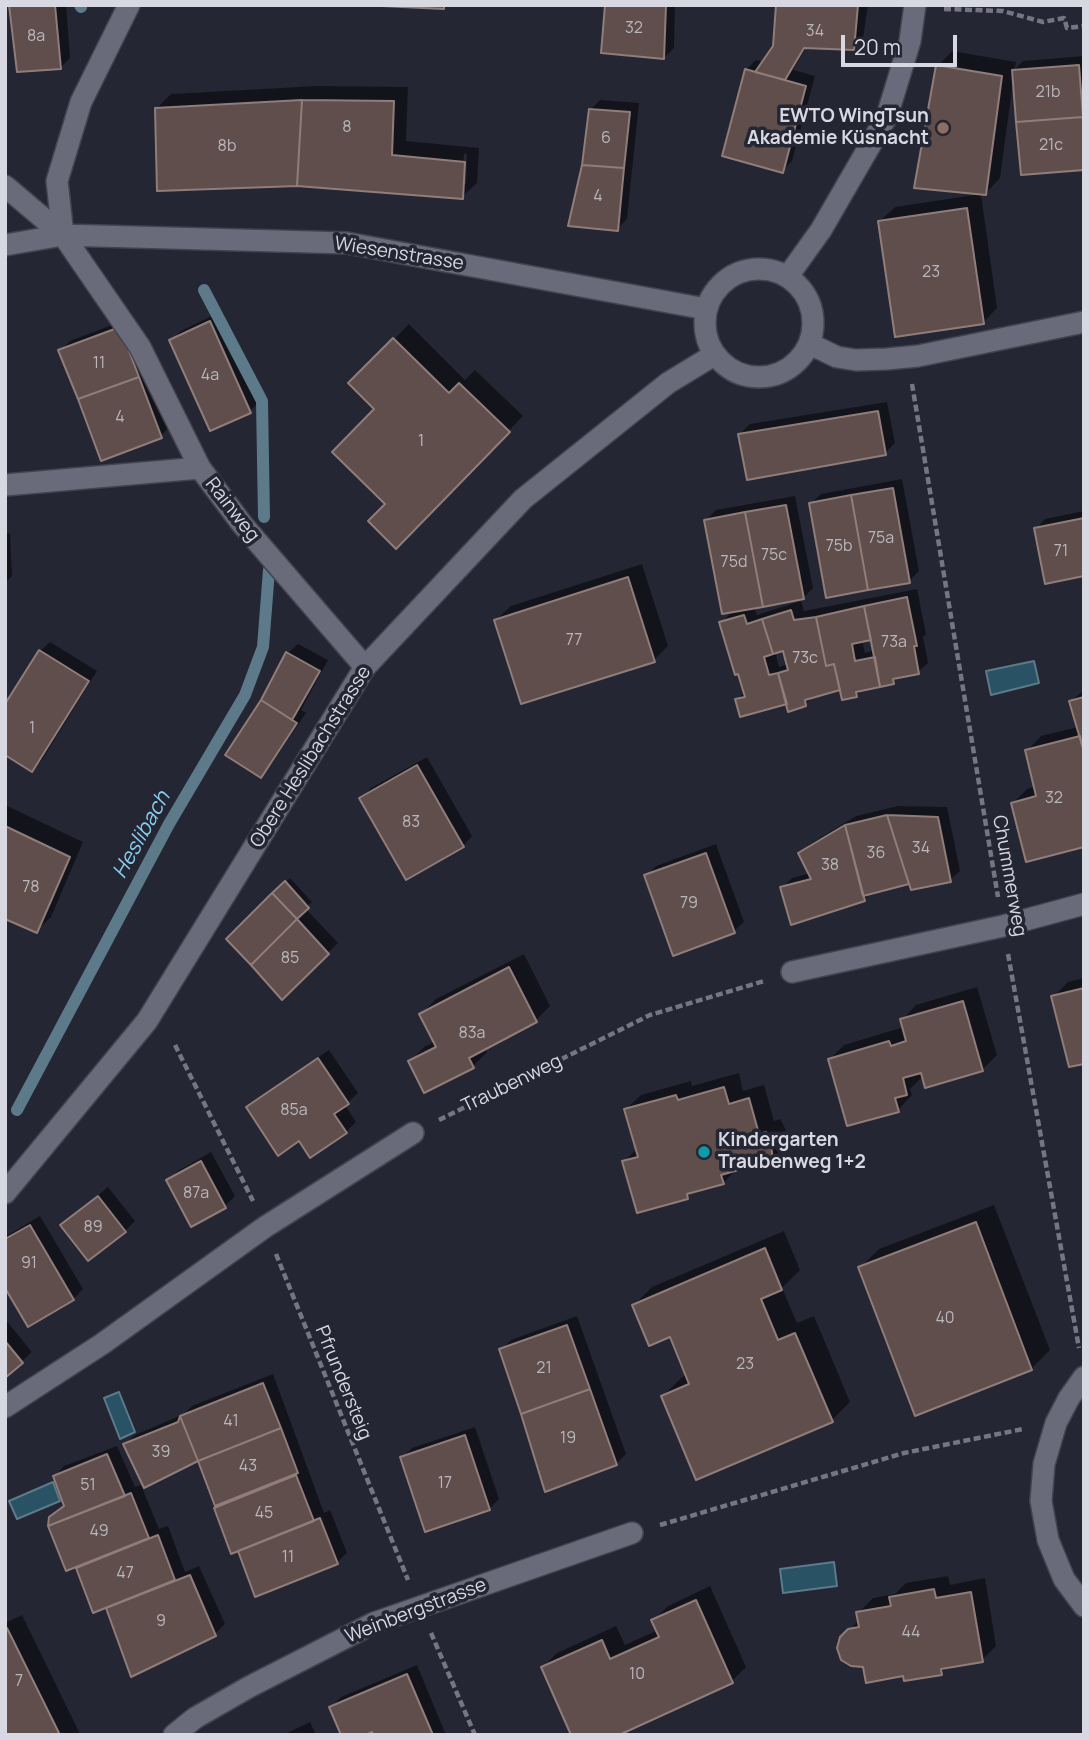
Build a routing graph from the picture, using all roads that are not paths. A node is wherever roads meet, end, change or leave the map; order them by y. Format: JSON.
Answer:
{"nodes":[{"id":1,"x":129,"y":5,"type":"edge"},
{"id":2,"x":915,"y":6,"type":"edge"},
{"id":3,"x":5,"y":186,"type":"edge"},
{"id":4,"x":63,"y":234,"type":"junction"},
{"id":5,"x":5,"y":245,"type":"edge"},
{"id":6,"x":788,"y":276,"type":"junction"},
{"id":7,"x":706,"y":309,"type":"junction"},
{"id":8,"x":1084,"y":322,"type":"edge"},
{"id":9,"x":810,"y":344,"type":"junction"},
{"id":10,"x":714,"y":355,"type":"junction"},
{"id":11,"x":200,"y":468,"type":"junction"},
{"id":12,"x":5,"y":485,"type":"edge"},
{"id":13,"x":365,"y":667,"type":"junction"},
{"id":14,"x":1084,"y":904,"type":"edge"},
{"id":15,"x":792,"y":972,"type":"road end"},
{"id":16,"x":413,"y":1133,"type":"road end"},
{"id":17,"x":12,"y":1170,"type":"edge"},
{"id":18,"x":5,"y":1193,"type":"edge"},
{"id":19,"x":1084,"y":1377,"type":"edge"},
{"id":20,"x":5,"y":1407,"type":"edge"},
{"id":21,"x":632,"y":1533,"type":"road end"},
{"id":22,"x":1084,"y":1606,"type":"edge"},
{"id":23,"x":174,"y":1735,"type":"edge"}],
"edges":[{"from":1,"to":4,"type":"street"},
{"from":2,"to":6,"type":"street"},
{"from":3,"to":4,"type":"street"},
{"from":4,"to":5,"type":"street","name":"Wiesenstrasse"},
{"from":4,"to":7,"type":"street","name":"Wiesenstrasse"},
{"from":4,"to":11,"type":"street"},
{"from":6,"to":7,"type":"street"},
{"from":6,"to":9,"type":"street"},
{"from":7,"to":10,"type":"street"},
{"from":8,"to":9,"type":"street"},
{"from":9,"to":10,"type":"street"},
{"from":10,"to":13,"type":"street","name":"Obere Heslibachstrasse"},
{"from":11,"to":12,"type":"street","name":"Rainweg"},
{"from":11,"to":13,"type":"street","name":"Rainweg"},
{"from":13,"to":17,"type":"street","name":"Obere Heslibachstrasse"},
{"from":14,"to":15,"type":"street"},
{"from":16,"to":20,"type":"street"},
{"from":17,"to":18,"type":"street","name":"Obere Heslibachstrasse"},
{"from":19,"to":22,"type":"street"},
{"from":21,"to":23,"type":"street","name":"Weinbergstrasse"}]}
